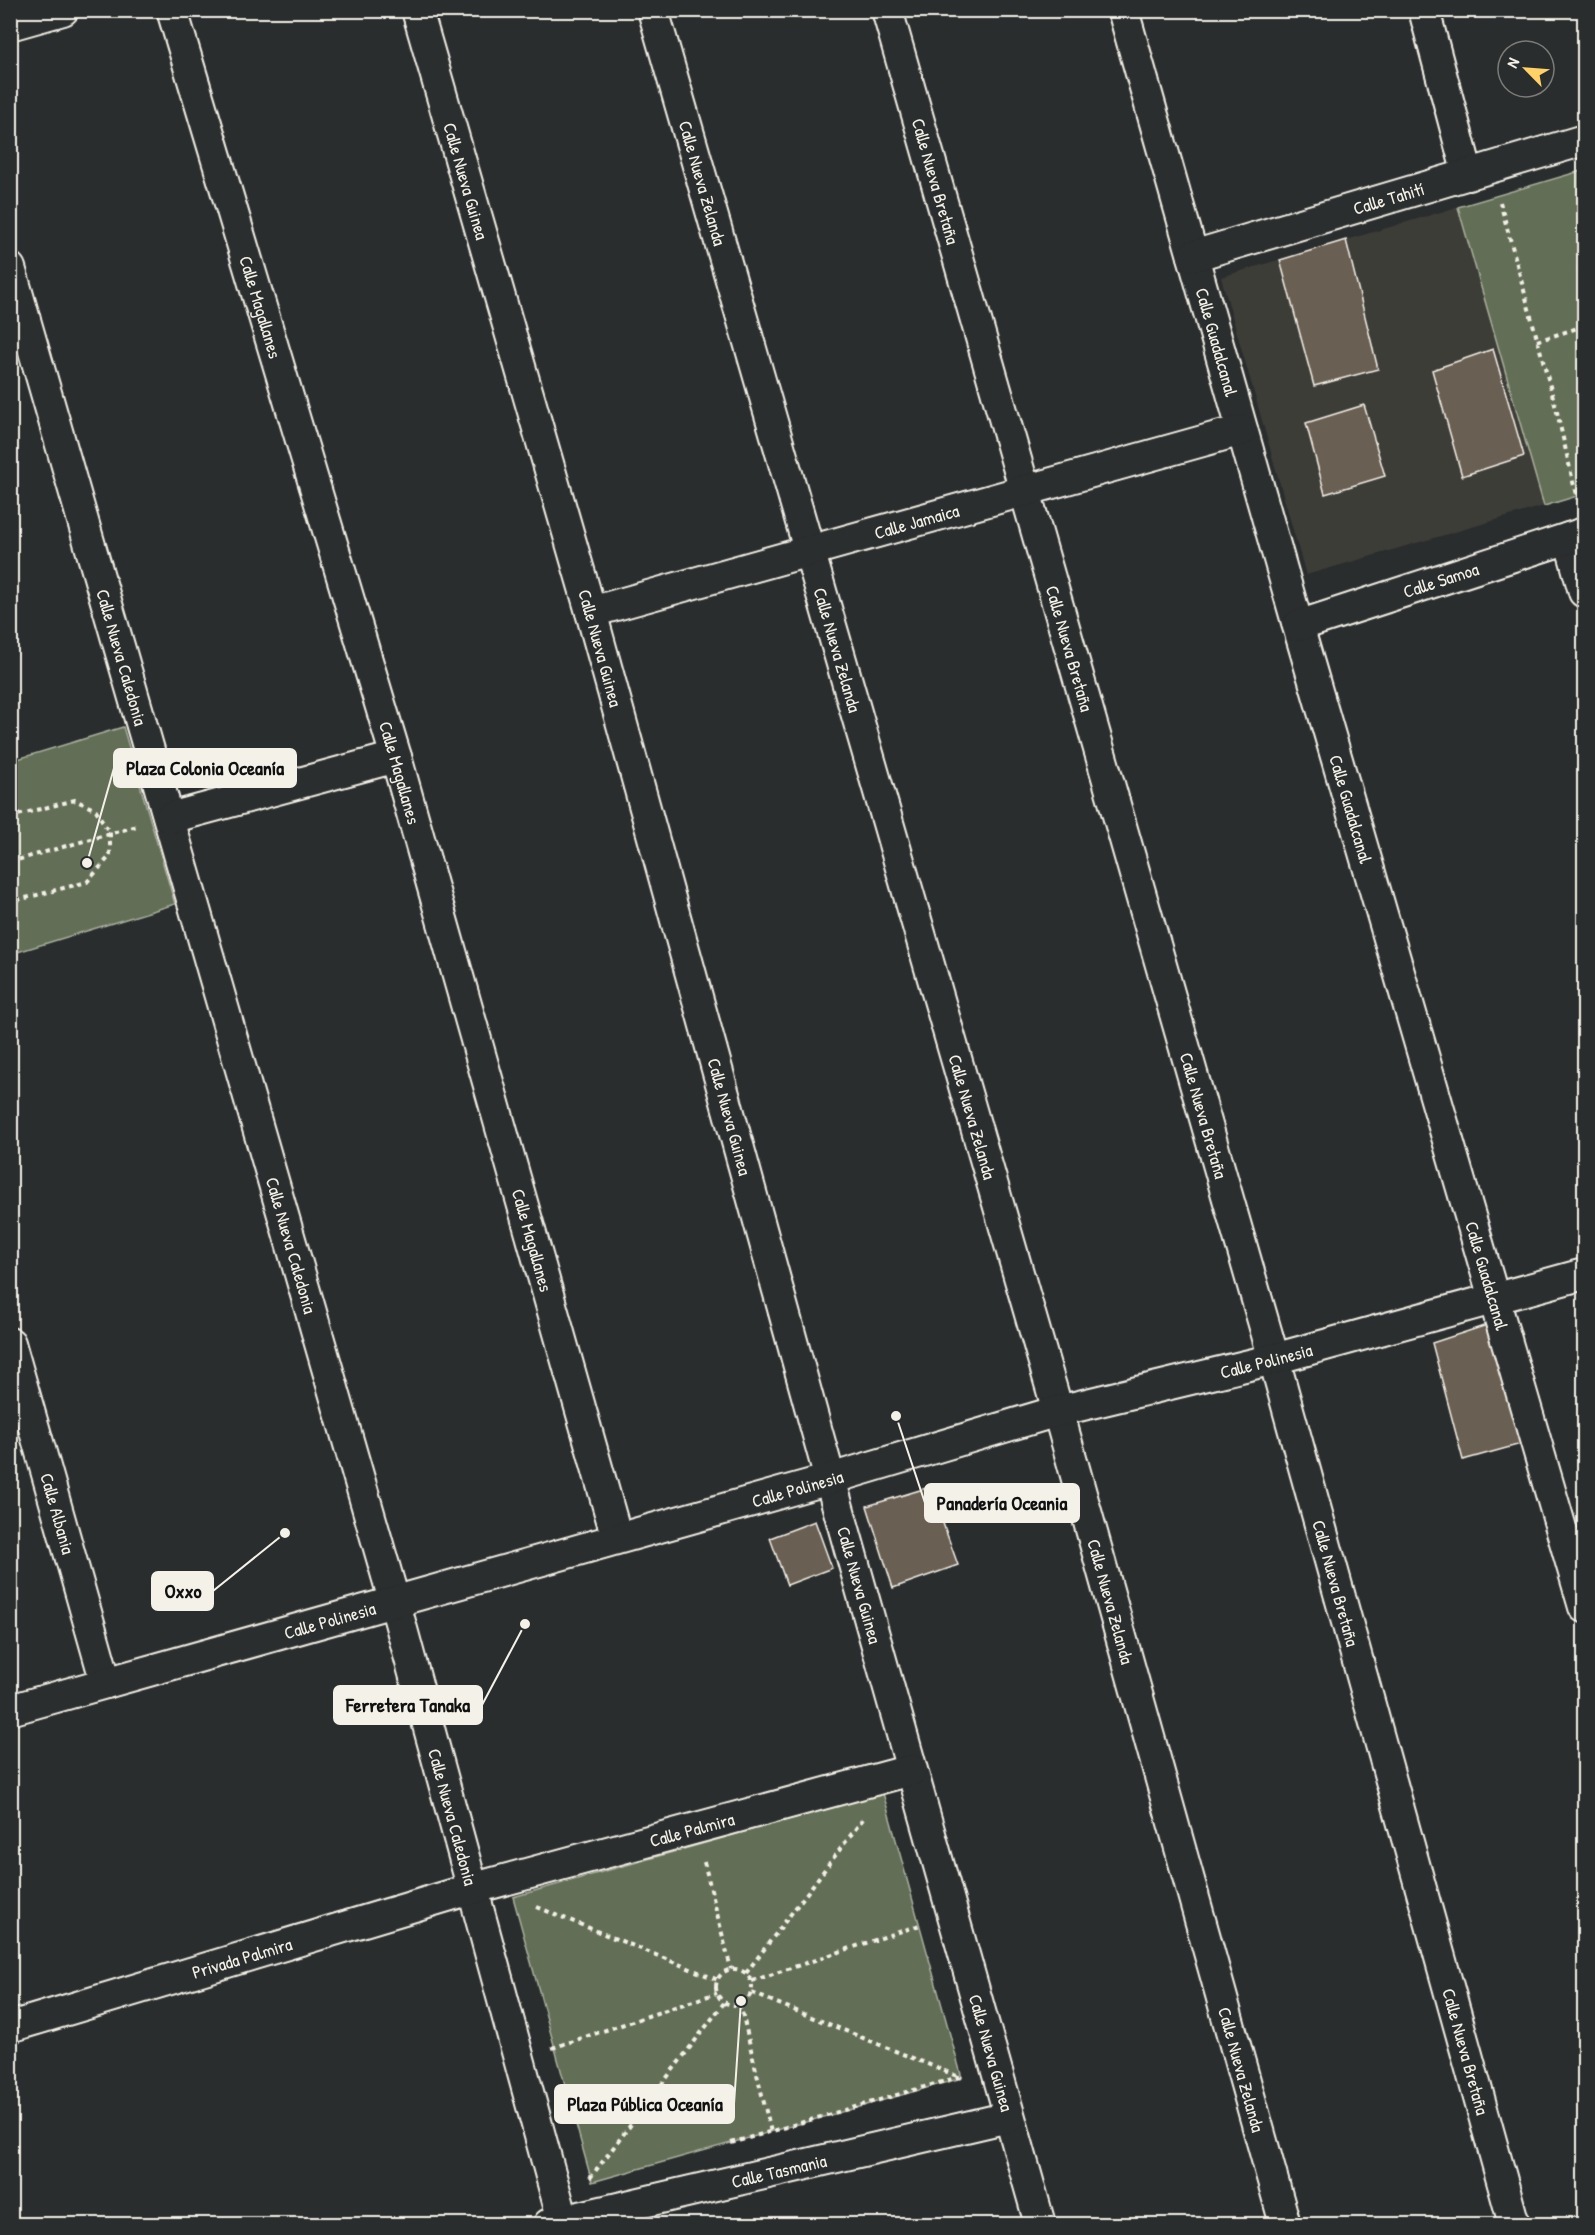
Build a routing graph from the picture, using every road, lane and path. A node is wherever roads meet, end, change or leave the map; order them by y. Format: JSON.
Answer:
{"nodes":[{"id":1,"x":63,"y":10,"type":"edge"},
{"id":2,"x":172,"y":10,"type":"edge"},
{"id":3,"x":417,"y":10,"type":"edge"},
{"id":4,"x":653,"y":10,"type":"edge"},
{"id":5,"x":887,"y":10,"type":"edge"},
{"id":6,"x":1123,"y":10,"type":"edge"},
{"id":7,"x":1424,"y":10,"type":"edge"},
{"id":8,"x":10,"y":25,"type":"edge"},
{"id":9,"x":1584,"y":140,"type":"edge"},
{"id":10,"x":1468,"y":175,"type":"junction"},
{"id":11,"x":1193,"y":256,"type":"junction"},
{"id":12,"x":1584,"y":264,"type":"edge"},
{"id":13,"x":10,"y":268,"type":"edge"},
{"id":14,"x":1578,"y":270,"type":"dead end"},
{"id":15,"x":1584,"y":326,"type":"edge"},
{"id":16,"x":1537,"y":341,"type":"junction"},
{"id":17,"x":1242,"y":430,"type":"junction"},
{"id":18,"x":1026,"y":489,"type":"junction"},
{"id":19,"x":1577,"y":535,"type":"edge"},
{"id":20,"x":807,"y":550,"type":"junction"},
{"id":21,"x":1584,"y":592,"type":"edge"},
{"id":22,"x":591,"y":612,"type":"junction"},
{"id":23,"x":1298,"y":626,"type":"junction"},
{"id":24,"x":396,"y":757,"type":"junction"},
{"id":25,"x":10,"y":817,"type":"edge"},
{"id":26,"x":170,"y":818,"type":"junction"},
{"id":27,"x":141,"y":825,"type":"dead end"},
{"id":28,"x":110,"y":834,"type":"junction"},
{"id":29,"x":10,"y":862,"type":"edge"},
{"id":30,"x":10,"y":902,"type":"edge"},
{"id":31,"x":1584,"y":1274,"type":"edge"},
{"id":32,"x":1496,"y":1298,"type":"junction"},
{"id":33,"x":10,"y":1343,"type":"edge"},
{"id":34,"x":1274,"y":1359,"type":"junction"},
{"id":35,"x":1058,"y":1411,"type":"junction"},
{"id":36,"x":830,"y":1479,"type":"junction"},
{"id":37,"x":617,"y":1538,"type":"junction"},
{"id":38,"x":394,"y":1600,"type":"junction"},
{"id":39,"x":1584,"y":1607,"type":"edge"},
{"id":40,"x":106,"y":1683,"type":"junction"},
{"id":41,"x":10,"y":1710,"type":"edge"},
{"id":42,"x":911,"y":1770,"type":"junction"},
{"id":43,"x":869,"y":1812,"type":"dead end"},
{"id":44,"x":702,"y":1856,"type":"dead end"},
{"id":45,"x":471,"y":1890,"type":"junction"},
{"id":46,"x":534,"y":1906,"type":"dead end"},
{"id":47,"x":917,"y":1914,"type":"dead end"},
{"id":48,"x":920,"y":1925,"type":"junction"},
{"id":49,"x":923,"y":1936,"type":"dead end"},
{"id":50,"x":731,"y":1969,"type":"junction"},
{"id":51,"x":746,"y":1973,"type":"junction"},
{"id":52,"x":718,"y":1980,"type":"junction"},
{"id":53,"x":752,"y":1982,"type":"junction"},
{"id":54,"x":717,"y":1993,"type":"junction"},
{"id":55,"x":752,"y":1993,"type":"junction"},
{"id":56,"x":724,"y":2003,"type":"junction"},
{"id":57,"x":740,"y":2004,"type":"junction"},
{"id":58,"x":10,"y":2027,"type":"edge"},
{"id":59,"x":548,"y":2037,"type":"dead end"},
{"id":60,"x":551,"y":2048,"type":"junction"},
{"id":61,"x":554,"y":2059,"type":"dead end"},
{"id":62,"x":959,"y":2067,"type":"dead end"},
{"id":63,"x":962,"y":2078,"type":"junction"},
{"id":64,"x":1009,"y":2117,"type":"junction"},
{"id":65,"x":771,"y":2132,"type":"junction"},
{"id":66,"x":728,"y":2144,"type":"dead end"},
{"id":67,"x":583,"y":2172,"type":"dead end"},
{"id":68,"x":597,"y":2181,"type":"dead end"},
{"id":69,"x":586,"y":2184,"type":"junction"},
{"id":70,"x":558,"y":2223,"type":"edge"},
{"id":71,"x":1040,"y":2224,"type":"edge"},
{"id":72,"x":1285,"y":2224,"type":"edge"},
{"id":73,"x":1514,"y":2224,"type":"edge"}],
"edges":[{"from":1,"to":8,"type":"street"},
{"from":2,"to":24,"type":"street","name":"Calle Magallanes"},
{"from":3,"to":22,"type":"street","name":"Calle Nueva Guinea"},
{"from":4,"to":20,"type":"street","name":"Calle Nueva Zelanda"},
{"from":5,"to":18,"type":"street","name":"Calle Nueva Bretaña"},
{"from":6,"to":11,"type":"street","name":"Calle Guadalcanal"},
{"from":7,"to":10,"type":"street"},
{"from":9,"to":10,"type":"street","name":"Calle Tahití"},
{"from":10,"to":11,"type":"street","name":"Calle Tahití"},
{"from":10,"to":16,"type":"path"},
{"from":11,"to":17,"type":"street","name":"Calle Guadalcanal"},
{"from":12,"to":14,"type":"path"},
{"from":13,"to":26,"type":"street","name":"Calle Nueva Caledonia"},
{"from":15,"to":16,"type":"path"},
{"from":16,"to":19,"type":"path"},
{"from":17,"to":18,"type":"street","name":"Calle Jamaica"},
{"from":17,"to":23,"type":"street","name":"Calle Guadalcanal"},
{"from":18,"to":20,"type":"street","name":"Calle Jamaica"},
{"from":18,"to":34,"type":"street","name":"Calle Nueva Bretaña"},
{"from":19,"to":21,"type":"street"},
{"from":19,"to":23,"type":"street","name":"Calle Samoa"},
{"from":20,"to":22,"type":"street","name":"Calle Jamaica"},
{"from":20,"to":35,"type":"street","name":"Calle Nueva Zelanda"},
{"from":22,"to":36,"type":"street","name":"Calle Nueva Guinea"},
{"from":23,"to":32,"type":"street","name":"Calle Guadalcanal"},
{"from":24,"to":26,"type":"street"},
{"from":24,"to":37,"type":"street","name":"Calle Magallanes"},
{"from":25,"to":28,"type":"path"},
{"from":26,"to":38,"type":"street","name":"Calle Nueva Caledonia"},
{"from":27,"to":28,"type":"path"},
{"from":28,"to":29,"type":"path"},
{"from":28,"to":30,"type":"path"},
{"from":31,"to":32,"type":"street","name":"Calle Polinesia"},
{"from":32,"to":34,"type":"street","name":"Calle Polinesia"},
{"from":32,"to":39,"type":"street","name":"Calle Guadalcanal"},
{"from":33,"to":40,"type":"street","name":"Calle Albania"},
{"from":34,"to":35,"type":"street","name":"Calle Polinesia"},
{"from":34,"to":73,"type":"street","name":"Calle Nueva Bretaña"},
{"from":35,"to":36,"type":"street","name":"Calle Polinesia"},
{"from":35,"to":72,"type":"street","name":"Calle Nueva Zelanda"},
{"from":36,"to":37,"type":"street","name":"Calle Polinesia"},
{"from":36,"to":42,"type":"street","name":"Calle Nueva Guinea"},
{"from":37,"to":38,"type":"street","name":"Calle Polinesia"},
{"from":38,"to":40,"type":"street","name":"Calle Polinesia"},
{"from":38,"to":45,"type":"street","name":"Calle Nueva Caledonia"},
{"from":40,"to":41,"type":"street","name":"Calle Polinesia"},
{"from":42,"to":45,"type":"street","name":"Calle Palmira"},
{"from":42,"to":64,"type":"street","name":"Calle Nueva Guinea"},
{"from":43,"to":51,"type":"path"},
{"from":44,"to":50,"type":"path"},
{"from":45,"to":58,"type":"street","name":"Privada Palmira"},
{"from":45,"to":70,"type":"street","name":"Calle Nueva Caledonia"},
{"from":46,"to":52,"type":"path"},
{"from":47,"to":48,"type":"path"},
{"from":48,"to":49,"type":"path"},
{"from":48,"to":53,"type":"path"},
{"from":50,"to":51,"type":"path"},
{"from":50,"to":52,"type":"path"},
{"from":51,"to":53,"type":"path"},
{"from":52,"to":54,"type":"path"},
{"from":53,"to":55,"type":"path"},
{"from":54,"to":56,"type":"path"},
{"from":54,"to":60,"type":"path"},
{"from":55,"to":57,"type":"path"},
{"from":55,"to":63,"type":"path"},
{"from":56,"to":57,"type":"path"},
{"from":56,"to":69,"type":"path"},
{"from":57,"to":65,"type":"path"},
{"from":59,"to":60,"type":"path"},
{"from":60,"to":61,"type":"path"},
{"from":62,"to":63,"type":"path"},
{"from":63,"to":65,"type":"path"},
{"from":64,"to":70,"type":"street","name":"Calle Tasmania"},
{"from":64,"to":71,"type":"street","name":"Calle Nueva Guinea"},
{"from":65,"to":66,"type":"path"},
{"from":67,"to":69,"type":"path"},
{"from":68,"to":69,"type":"path"}]}
